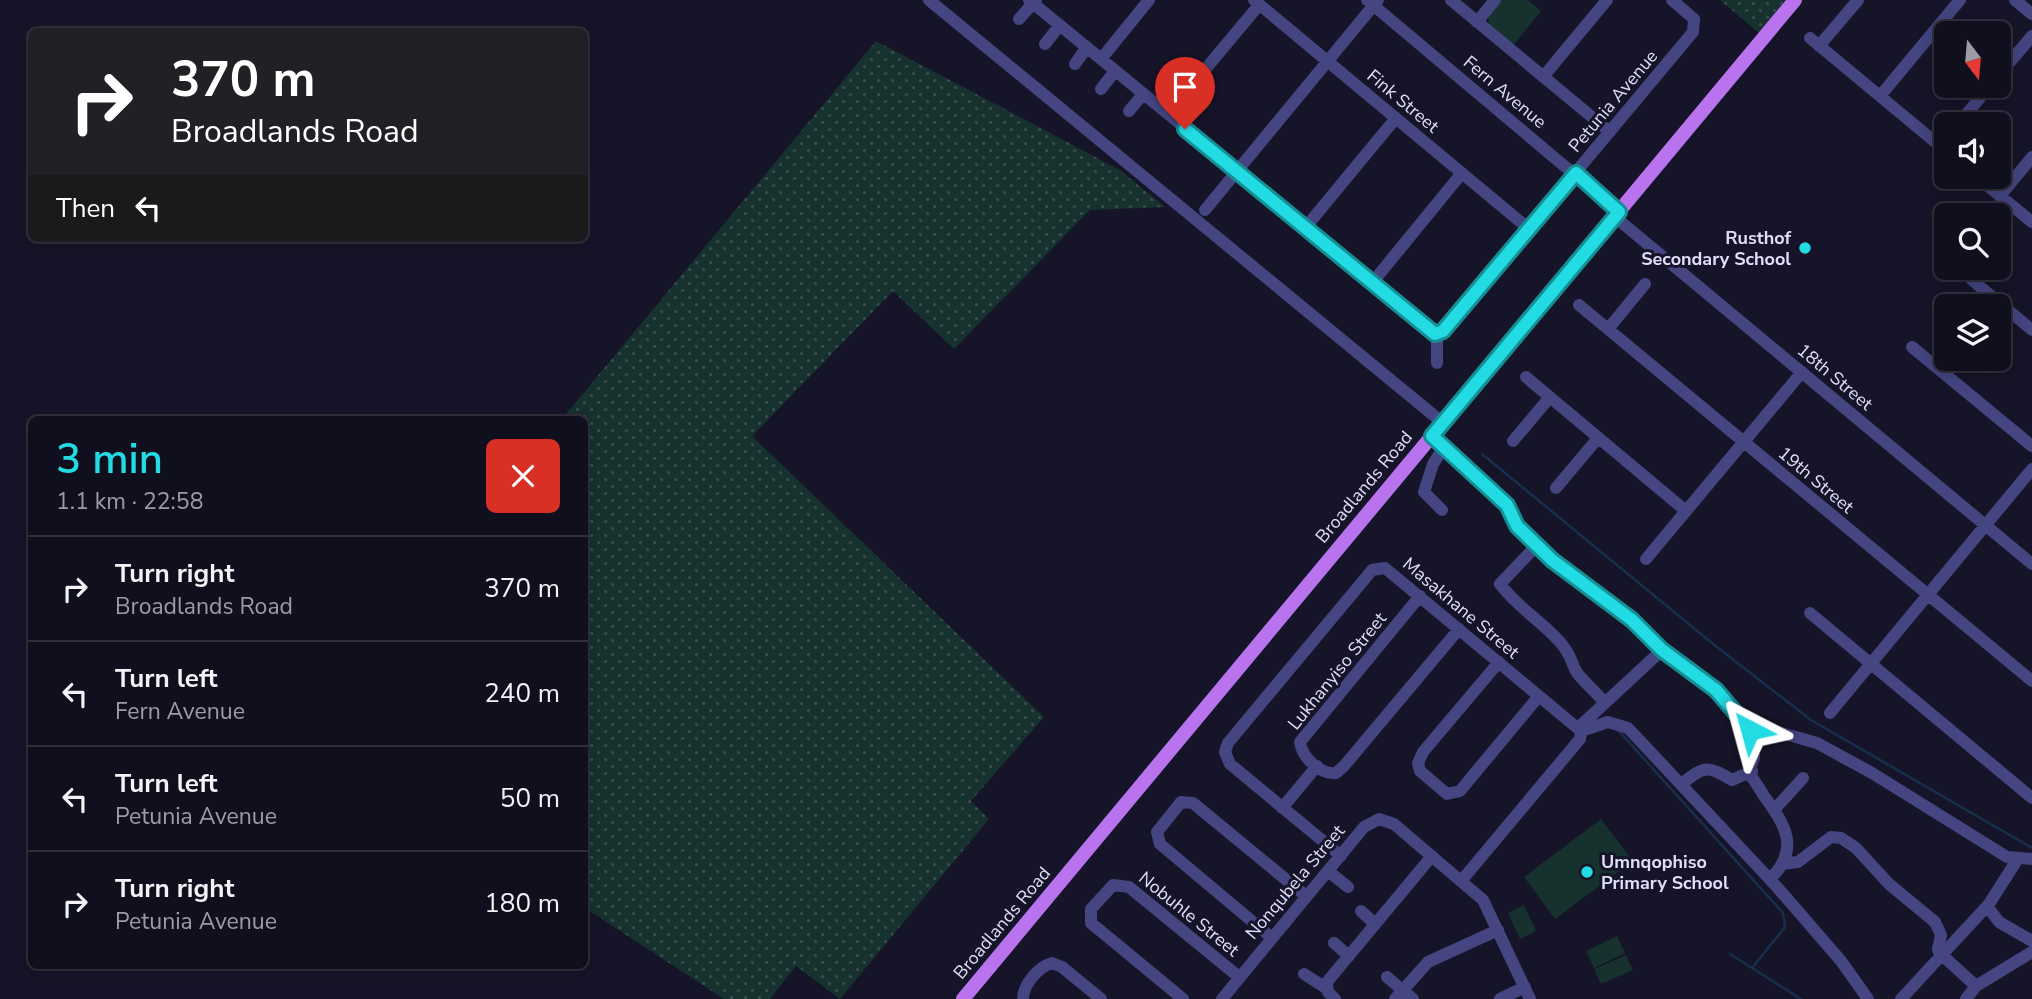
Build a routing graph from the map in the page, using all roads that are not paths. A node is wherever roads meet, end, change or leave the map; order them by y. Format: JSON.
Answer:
{"nodes":[{"id":1,"x":929,"y":0,"type":"edge"},
{"id":2,"x":1150,"y":0,"type":"edge"},
{"id":3,"x":1451,"y":0,"type":"edge"},
{"id":4,"x":1495,"y":0,"type":"edge"},
{"id":5,"x":1607,"y":0,"type":"edge"},
{"id":6,"x":1672,"y":0,"type":"edge"},
{"id":7,"x":1795,"y":0,"type":"edge"},
{"id":8,"x":1858,"y":0,"type":"edge"},
{"id":9,"x":1960,"y":0,"type":"edge"},
{"id":10,"x":2015,"y":0,"type":"edge"},
{"id":11,"x":1033,"y":1,"type":"edge"},
{"id":12,"x":1256,"y":2,"type":"edge"},
{"id":13,"x":1373,"y":2,"type":"edge"},
{"id":14,"x":2032,"y":14,"type":"edge"},
{"id":15,"x":1019,"y":19,"type":"dead end"},
{"id":16,"x":1477,"y":22,"type":"junction"},
{"id":17,"x":1060,"y":25,"type":"junction"},
{"id":18,"x":2032,"y":36,"type":"edge"},
{"id":19,"x":1045,"y":44,"type":"dead end"},
{"id":20,"x":1087,"y":47,"type":"junction"},
{"id":21,"x":1101,"y":59,"type":"junction"},
{"id":22,"x":1328,"y":61,"type":"junction"},
{"id":23,"x":2011,"y":61,"type":"edge"},
{"id":24,"x":1075,"y":64,"type":"dead end"},
{"id":25,"x":1115,"y":71,"type":"junction"},
{"id":26,"x":1543,"y":77,"type":"junction"},
{"id":27,"x":1101,"y":89,"type":"dead end"},
{"id":28,"x":1143,"y":94,"type":"junction"},
{"id":29,"x":1880,"y":96,"type":"junction"},
{"id":30,"x":1980,"y":98,"type":"edge"},
{"id":31,"x":1129,"y":111,"type":"dead end"},
{"id":32,"x":1968,"y":112,"type":"edge"},
{"id":33,"x":1168,"y":114,"type":"junction"},
{"id":34,"x":1396,"y":118,"type":"junction"},
{"id":35,"x":1610,"y":132,"type":"junction"},
{"id":36,"x":1934,"y":137,"type":"edge"},
{"id":37,"x":2032,"y":157,"type":"edge"},
{"id":38,"x":1237,"y":171,"type":"junction"},
{"id":39,"x":1462,"y":173,"type":"junction"},
{"id":40,"x":1576,"y":173,"type":"junction"},
{"id":41,"x":1992,"y":189,"type":"edge"},
{"id":42,"x":2000,"y":196,"type":"junction"},
{"id":43,"x":1205,"y":210,"type":"dead end"},
{"id":44,"x":1617,"y":214,"type":"junction"},
{"id":45,"x":2032,"y":222,"type":"edge"},
{"id":46,"x":1305,"y":228,"type":"junction"},
{"id":47,"x":1529,"y":229,"type":"junction"},
{"id":48,"x":1972,"y":280,"type":"dead end"},
{"id":49,"x":1372,"y":283,"type":"junction"},
{"id":50,"x":1645,"y":284,"type":"dead end"},
{"id":51,"x":1579,"y":305,"type":"dead end"},
{"id":52,"x":1608,"y":329,"type":"junction"},
{"id":53,"x":2032,"y":330,"type":"edge"},
{"id":54,"x":1437,"y":334,"type":"junction"},
{"id":55,"x":1912,"y":347,"type":"dead end"},
{"id":56,"x":1437,"y":363,"type":"dead end"},
{"id":57,"x":1801,"y":372,"type":"junction"},
{"id":58,"x":1526,"y":377,"type":"dead end"},
{"id":59,"x":1550,"y":397,"type":"junction"},
{"id":60,"x":1443,"y":423,"type":"junction"},
{"id":61,"x":1432,"y":436,"type":"junction"},
{"id":62,"x":1598,"y":438,"type":"junction"},
{"id":63,"x":1513,"y":441,"type":"dead end"},
{"id":64,"x":1744,"y":442,"type":"junction"},
{"id":65,"x":2032,"y":446,"type":"edge"},
{"id":66,"x":1444,"y":447,"type":"junction"},
{"id":67,"x":2032,"y":469,"type":"edge"},
{"id":68,"x":1556,"y":488,"type":"dead end"},
{"id":69,"x":1442,"y":510,"type":"dead end"},
{"id":70,"x":1686,"y":511,"type":"junction"},
{"id":71,"x":1986,"y":525,"type":"junction"},
{"id":72,"x":1538,"y":544,"type":"junction"},
{"id":73,"x":1646,"y":559,"type":"dead end"},
{"id":74,"x":2032,"y":564,"type":"edge"},
{"id":75,"x":1928,"y":595,"type":"junction"},
{"id":76,"x":1420,"y":596,"type":"junction"},
{"id":77,"x":1810,"y":613,"type":"dead end"},
{"id":78,"x":1459,"y":629,"type":"junction"},
{"id":79,"x":1662,"y":650,"type":"junction"},
{"id":80,"x":1499,"y":662,"type":"junction"},
{"id":81,"x":1871,"y":664,"type":"junction"},
{"id":82,"x":2032,"y":681,"type":"edge"},
{"id":83,"x":1539,"y":696,"type":"junction"},
{"id":84,"x":1604,"y":702,"type":"junction"},
{"id":85,"x":1830,"y":713,"type":"dead end"},
{"id":86,"x":1580,"y":730,"type":"junction"},
{"id":87,"x":1751,"y":735,"type":"junction"},
{"id":88,"x":1317,"y":766,"type":"junction"},
{"id":89,"x":1751,"y":771,"type":"junction"},
{"id":90,"x":1803,"y":778,"type":"dead end"},
{"id":91,"x":1683,"y":783,"type":"junction"},
{"id":92,"x":2032,"y":798,"type":"edge"},
{"id":93,"x":1282,"y":808,"type":"junction"},
{"id":94,"x":1774,"y":810,"type":"junction"},
{"id":95,"x":1341,"y":856,"type":"junction"},
{"id":96,"x":1432,"y":856,"type":"junction"},
{"id":97,"x":2032,"y":859,"type":"edge"},
{"id":98,"x":2017,"y":860,"type":"junction"},
{"id":99,"x":1782,"y":864,"type":"junction"},
{"id":100,"x":1328,"y":871,"type":"junction"},
{"id":101,"x":1770,"y":879,"type":"junction"},
{"id":102,"x":1462,"y":880,"type":"junction"},
{"id":103,"x":1348,"y":887,"type":"dead end"},
{"id":104,"x":1307,"y":896,"type":"junction"},
{"id":105,"x":1987,"y":906,"type":"junction"},
{"id":106,"x":1361,"y":911,"type":"dead end"},
{"id":107,"x":1376,"y":924,"type":"junction"},
{"id":108,"x":1498,"y":930,"type":"junction"},
{"id":109,"x":1272,"y":937,"type":"junction"},
{"id":110,"x":2032,"y":941,"type":"edge"},
{"id":111,"x":1334,"y":943,"type":"dead end"},
{"id":112,"x":2032,"y":952,"type":"edge"},
{"id":113,"x":1349,"y":956,"type":"junction"},
{"id":114,"x":1942,"y":957,"type":"junction"},
{"id":115,"x":1304,"y":974,"type":"dead end"},
{"id":116,"x":1239,"y":977,"type":"junction"},
{"id":117,"x":1387,"y":977,"type":"dead end"},
{"id":118,"x":1976,"y":986,"type":"junction"},
{"id":119,"x":1331,"y":993,"type":"edge"},
{"id":120,"x":1528,"y":993,"type":"edge"},
{"id":121,"x":1398,"y":994,"type":"edge"},
{"id":122,"x":963,"y":999,"type":"edge"},
{"id":123,"x":1023,"y":999,"type":"edge"},
{"id":124,"x":1101,"y":999,"type":"edge"},
{"id":125,"x":1182,"y":999,"type":"edge"},
{"id":126,"x":1222,"y":999,"type":"edge"},
{"id":127,"x":1413,"y":999,"type":"edge"},
{"id":128,"x":1500,"y":999,"type":"edge"},
{"id":129,"x":1868,"y":999,"type":"edge"},
{"id":130,"x":1900,"y":999,"type":"edge"},
{"id":131,"x":1966,"y":999,"type":"edge"}],
"edges":[{"from":1,"to":60,"type":"street"},
{"from":2,"to":21,"type":"street"},
{"from":3,"to":16,"type":"street"},
{"from":4,"to":16,"type":"street"},
{"from":5,"to":26,"type":"street"},
{"from":6,"to":35,"type":"street","name":"Petunia Avenue"},
{"from":7,"to":44,"type":"main road","name":"Broadlands Road"},
{"from":8,"to":29,"type":"street"},
{"from":9,"to":29,"type":"street"},
{"from":10,"to":14,"type":"street"},
{"from":11,"to":15,"type":"street"},
{"from":11,"to":17,"type":"street"},
{"from":12,"to":22,"type":"street","name":"Fink Street"},
{"from":12,"to":33,"type":"street"},
{"from":13,"to":22,"type":"street"},
{"from":13,"to":40,"type":"street","name":"Fern Avenue"},
{"from":16,"to":26,"type":"street"},
{"from":17,"to":19,"type":"street"},
{"from":17,"to":20,"type":"street"},
{"from":18,"to":23,"type":"street"},
{"from":20,"to":21,"type":"street"},
{"from":20,"to":24,"type":"street"},
{"from":21,"to":25,"type":"street"},
{"from":22,"to":34,"type":"street","name":"Fink Street"},
{"from":22,"to":38,"type":"street"},
{"from":25,"to":27,"type":"street"},
{"from":25,"to":28,"type":"street"},
{"from":26,"to":35,"type":"street"},
{"from":28,"to":31,"type":"street"},
{"from":28,"to":33,"type":"street"},
{"from":29,"to":36,"type":"street"},
{"from":30,"to":32,"type":"street"},
{"from":33,"to":38,"type":"street"},
{"from":34,"to":39,"type":"street","name":"Fink Street"},
{"from":34,"to":46,"type":"street"},
{"from":35,"to":40,"type":"street","name":"Petunia Avenue"},
{"from":37,"to":42,"type":"street"},
{"from":38,"to":43,"type":"street"},
{"from":38,"to":46,"type":"street"},
{"from":39,"to":47,"type":"street","name":"Fink Street"},
{"from":39,"to":49,"type":"street"},
{"from":40,"to":44,"type":"street","name":"Fern Avenue"},
{"from":40,"to":47,"type":"street","name":"Petunia Avenue"},
{"from":41,"to":42,"type":"street"},
{"from":42,"to":45,"type":"street"},
{"from":44,"to":57,"type":"street","name":"18th Street"},
{"from":44,"to":60,"type":"main road","name":"Broadlands Road"},
{"from":46,"to":49,"type":"street"},
{"from":47,"to":54,"type":"street","name":"Petunia Avenue"},
{"from":48,"to":53,"type":"street"},
{"from":49,"to":54,"type":"street"},
{"from":50,"to":52,"type":"street"},
{"from":51,"to":52,"type":"street","name":"19th Street"},
{"from":52,"to":64,"type":"street","name":"19th Street"},
{"from":54,"to":56,"type":"street"},
{"from":55,"to":65,"type":"street"},
{"from":57,"to":64,"type":"street"},
{"from":57,"to":71,"type":"street","name":"18th Street"},
{"from":58,"to":59,"type":"street"},
{"from":59,"to":62,"type":"street"},
{"from":59,"to":63,"type":"street"},
{"from":60,"to":61,"type":"main road","name":"Broadlands Road"},
{"from":61,"to":66,"type":"street"},
{"from":61,"to":122,"type":"main road","name":"Broadlands Road"},
{"from":62,"to":68,"type":"street"},
{"from":62,"to":70,"type":"street"},
{"from":64,"to":70,"type":"street"},
{"from":64,"to":75,"type":"street","name":"19th Street"},
{"from":66,"to":69,"type":"street"},
{"from":66,"to":72,"type":"street"},
{"from":67,"to":71,"type":"street"},
{"from":70,"to":73,"type":"street"},
{"from":71,"to":74,"type":"street","name":"18th Street"},
{"from":71,"to":75,"type":"street"},
{"from":72,"to":79,"type":"street"},
{"from":72,"to":84,"type":"street"},
{"from":75,"to":81,"type":"street"},
{"from":75,"to":82,"type":"street","name":"19th Street"},
{"from":76,"to":78,"type":"street","name":"Masakhane Street"},
{"from":76,"to":88,"type":"street","name":"Lukhanyiso Street"},
{"from":76,"to":93,"type":"street","name":"Masakhane Street"},
{"from":77,"to":81,"type":"street"},
{"from":78,"to":80,"type":"street","name":"Masakhane Street"},
{"from":78,"to":88,"type":"street"},
{"from":79,"to":84,"type":"street"},
{"from":79,"to":87,"type":"street"},
{"from":80,"to":83,"type":"street","name":"Masakhane Street"},
{"from":80,"to":83,"type":"street"},
{"from":81,"to":85,"type":"street"},
{"from":81,"to":92,"type":"street"},
{"from":83,"to":86,"type":"street","name":"Masakhane Street"},
{"from":84,"to":86,"type":"street"},
{"from":86,"to":91,"type":"street"},
{"from":86,"to":102,"type":"street"},
{"from":87,"to":89,"type":"street"},
{"from":87,"to":98,"type":"street"},
{"from":88,"to":93,"type":"street"},
{"from":89,"to":91,"type":"street"},
{"from":89,"to":94,"type":"street"},
{"from":90,"to":94,"type":"street"},
{"from":91,"to":101,"type":"street"},
{"from":93,"to":95,"type":"street","name":"Masakhane Street"},
{"from":94,"to":99,"type":"street"},
{"from":95,"to":96,"type":"street","name":"Nonqubela Street"},
{"from":95,"to":100,"type":"street","name":"Nonqubela Street"},
{"from":96,"to":102,"type":"street","name":"Nonqubela Street"},
{"from":96,"to":107,"type":"street"},
{"from":97,"to":98,"type":"street"},
{"from":98,"to":105,"type":"street"},
{"from":99,"to":101,"type":"street"},
{"from":99,"to":114,"type":"street"},
{"from":100,"to":103,"type":"street"},
{"from":100,"to":104,"type":"street","name":"Nonqubela Street"},
{"from":101,"to":129,"type":"street"},
{"from":102,"to":108,"type":"street","name":"Nonqubela Street"},
{"from":104,"to":109,"type":"street","name":"Nonqubela Street"},
{"from":104,"to":109,"type":"street"},
{"from":105,"to":110,"type":"street"},
{"from":105,"to":114,"type":"street"},
{"from":106,"to":107,"type":"street"},
{"from":107,"to":113,"type":"street"},
{"from":108,"to":120,"type":"street","name":"Nonqubela Street"},
{"from":108,"to":121,"type":"street"},
{"from":109,"to":116,"type":"street","name":"Nonqubela Street"},
{"from":111,"to":113,"type":"street"},
{"from":112,"to":118,"type":"street"},
{"from":113,"to":119,"type":"street"},
{"from":114,"to":118,"type":"street"},
{"from":114,"to":130,"type":"street"},
{"from":115,"to":119,"type":"street"},
{"from":116,"to":125,"type":"street","name":"Nobuhle Street"},
{"from":116,"to":126,"type":"street","name":"Nonqubela Street"},
{"from":117,"to":121,"type":"street"},
{"from":118,"to":131,"type":"street"},
{"from":120,"to":128,"type":"street"},
{"from":121,"to":127,"type":"street"},
{"from":123,"to":124,"type":"street"}]}
